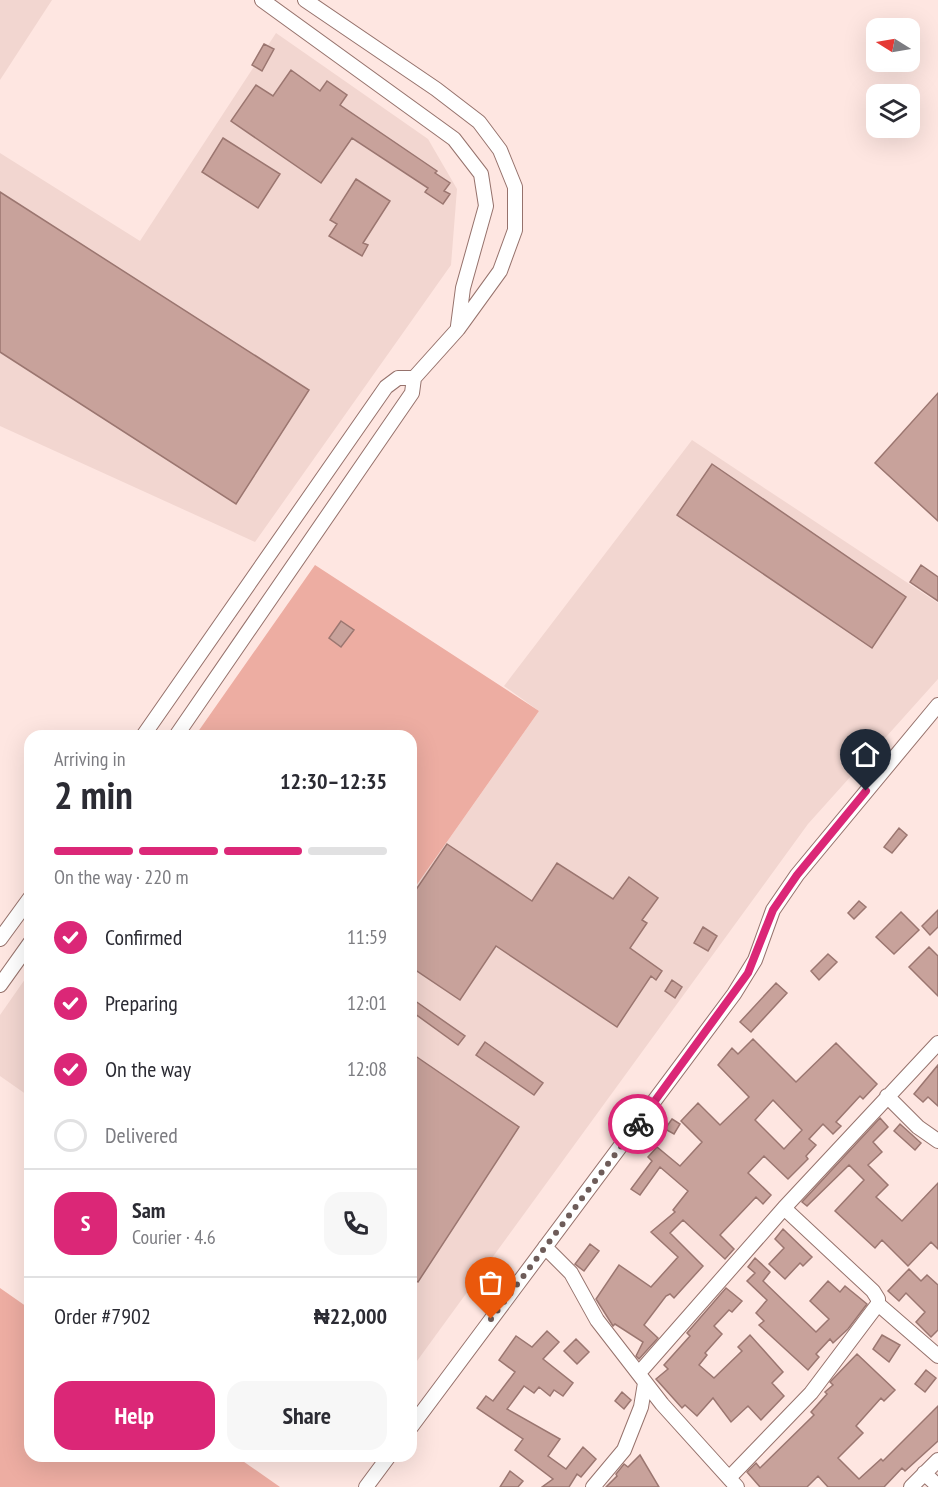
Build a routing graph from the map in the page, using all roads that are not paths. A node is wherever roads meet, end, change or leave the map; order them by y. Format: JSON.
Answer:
{"nodes":[{"id":1,"x":262,"y":0,"type":"edge"},
{"id":2,"x":304,"y":0,"type":"edge"},
{"id":3,"x":288,"y":20,"type":"junction"},
{"id":4,"x":458,"y":328,"type":"junction"},
{"id":5,"x":414,"y":378,"type":"junction"},
{"id":6,"x":938,"y":705,"type":"edge"},
{"id":7,"x":147,"y":730,"type":"edge"},
{"id":8,"x":180,"y":730,"type":"edge"},
{"id":9,"x":24,"y":906,"type":"edge"},
{"id":10,"x":0,"y":939,"type":"edge"},
{"id":11,"x":24,"y":956,"type":"edge"},
{"id":12,"x":0,"y":985,"type":"edge"},
{"id":13,"x":938,"y":1042,"type":"edge"},
{"id":14,"x":887,"y":1096,"type":"junction"},
{"id":15,"x":938,"y":1142,"type":"edge"},
{"id":16,"x":784,"y":1208,"type":"junction"},
{"id":17,"x":545,"y":1247,"type":"junction"},
{"id":18,"x":878,"y":1304,"type":"junction"},
{"id":19,"x":938,"y":1356,"type":"edge"},
{"id":20,"x":642,"y":1378,"type":"junction"},
{"id":21,"x":662,"y":1404,"type":"junction"},
{"id":22,"x":640,"y":1407,"type":"junction"},
{"id":23,"x":417,"y":1419,"type":"edge"},
{"id":24,"x":938,"y":1460,"type":"edge"},
{"id":25,"x":385,"y":1462,"type":"edge"},
{"id":26,"x":924,"y":1473,"type":"junction"},
{"id":27,"x":733,"y":1483,"type":"edge"},
{"id":28,"x":938,"y":1486,"type":"edge"},
{"id":29,"x":366,"y":1487,"type":"edge"},
{"id":30,"x":593,"y":1487,"type":"edge"},
{"id":31,"x":911,"y":1487,"type":"edge"}],
"edges":[{"from":1,"to":3,"type":"street"},
{"from":2,"to":3,"type":"street"},
{"from":2,"to":4,"type":"street"},
{"from":3,"to":4,"type":"street"},
{"from":4,"to":5,"type":"street"},
{"from":5,"to":7,"type":"street"},
{"from":5,"to":8,"type":"street"},
{"from":6,"to":17,"type":"street"},
{"from":9,"to":10,"type":"street"},
{"from":11,"to":12,"type":"street"},
{"from":13,"to":14,"type":"street"},
{"from":14,"to":15,"type":"street"},
{"from":14,"to":16,"type":"street"},
{"from":16,"to":18,"type":"street"},
{"from":16,"to":20,"type":"street"},
{"from":17,"to":20,"type":"street"},
{"from":17,"to":23,"type":"street"},
{"from":18,"to":19,"type":"street"},
{"from":18,"to":27,"type":"street"},
{"from":20,"to":21,"type":"street"},
{"from":20,"to":22,"type":"street"},
{"from":21,"to":22,"type":"street"},
{"from":21,"to":27,"type":"street"},
{"from":22,"to":30,"type":"street"},
{"from":24,"to":26,"type":"street"},
{"from":25,"to":29,"type":"street"},
{"from":26,"to":28,"type":"street"},
{"from":26,"to":31,"type":"street"}]}
